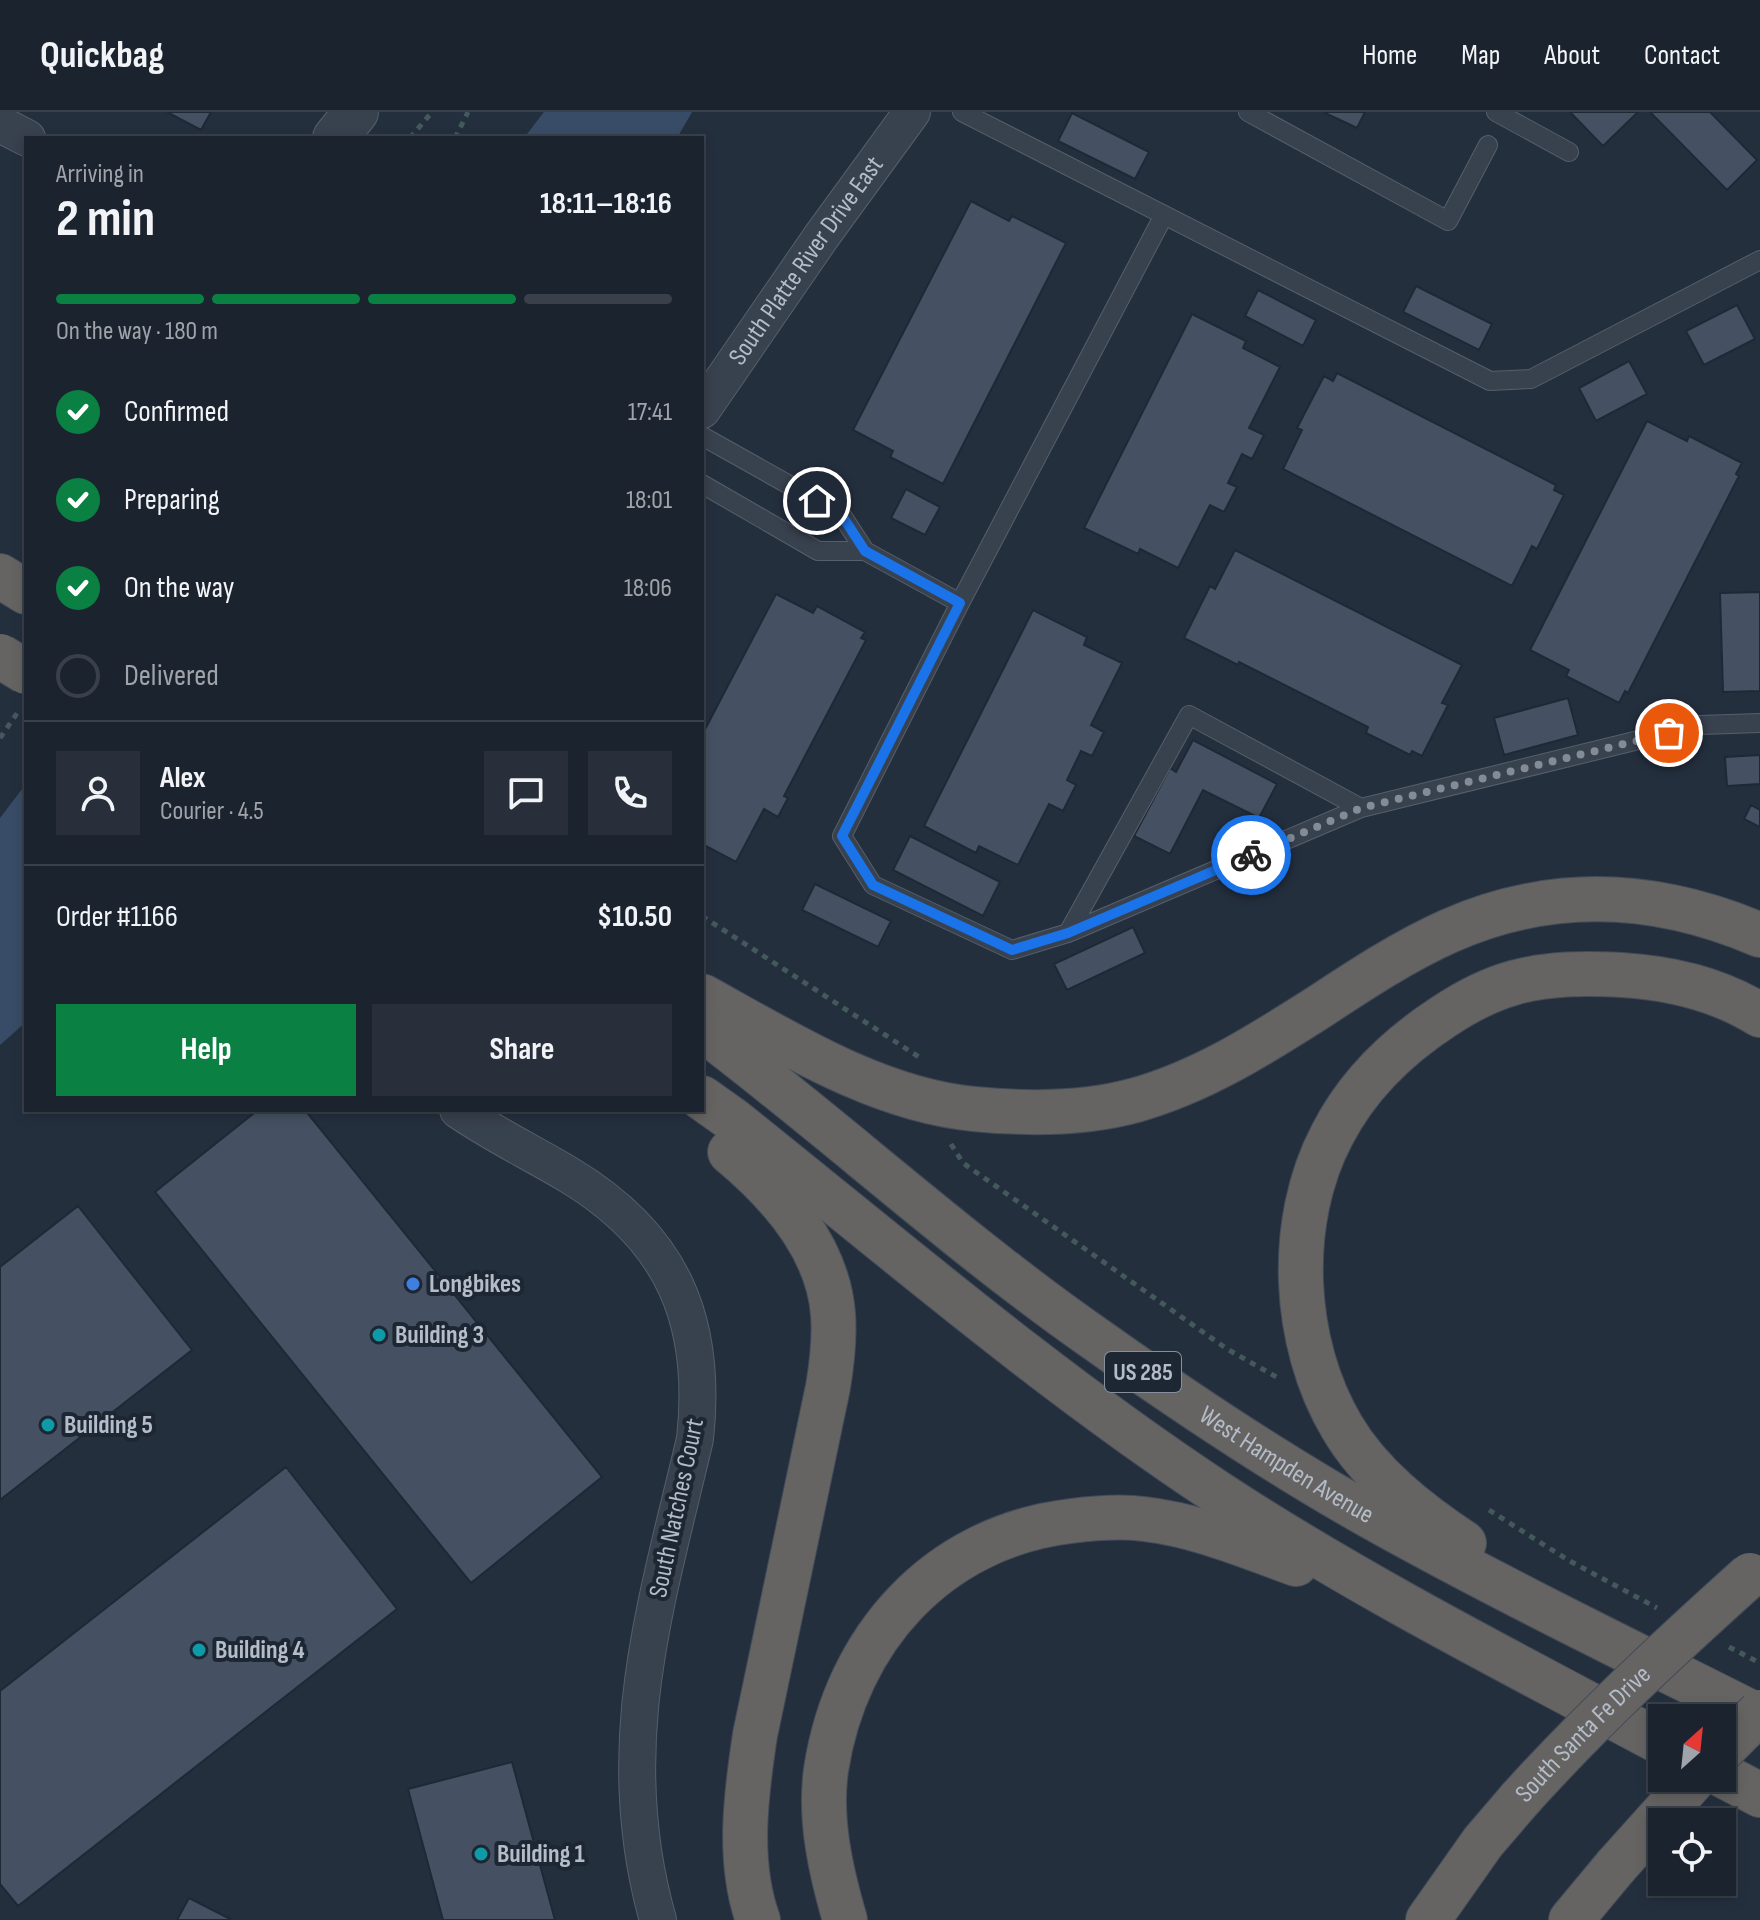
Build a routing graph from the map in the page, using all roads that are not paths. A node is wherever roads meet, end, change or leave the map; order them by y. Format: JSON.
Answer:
{"nodes":[{"id":1,"x":356,"y":112,"type":"edge"},
{"id":2,"x":912,"y":112,"type":"edge"},
{"id":3,"x":962,"y":112,"type":"edge"},
{"id":4,"x":1248,"y":112,"type":"edge"},
{"id":5,"x":1496,"y":112,"type":"edge"},
{"id":6,"x":337,"y":136,"type":"edge"},
{"id":7,"x":1488,"y":145,"type":"dead end"},
{"id":8,"x":1569,"y":152,"type":"dead end"},
{"id":9,"x":1164,"y":215,"type":"junction"},
{"id":10,"x":1760,"y":260,"type":"edge"},
{"id":11,"x":704,"y":407,"type":"edge"},
{"id":12,"x":704,"y":437,"type":"edge"},
{"id":13,"x":704,"y":485,"type":"edge"},
{"id":14,"x":865,"y":551,"type":"junction"},
{"id":15,"x":0,"y":576,"type":"edge"},
{"id":16,"x":24,"y":591,"type":"edge"},
{"id":17,"x":960,"y":603,"type":"junction"},
{"id":18,"x":24,"y":649,"type":"edge"},
{"id":19,"x":0,"y":656,"type":"edge"},
{"id":20,"x":24,"y":671,"type":"edge"},
{"id":21,"x":7,"y":700,"type":"edge"},
{"id":22,"x":1760,"y":723,"type":"edge"},
{"id":23,"x":1361,"y":808,"type":"junction"},
{"id":24,"x":1068,"y":933,"type":"junction"},
{"id":25,"x":1760,"y":935,"type":"edge"},
{"id":26,"x":704,"y":997,"type":"edge"},
{"id":27,"x":1760,"y":1015,"type":"edge"},
{"id":28,"x":704,"y":1031,"type":"edge"},
{"id":29,"x":704,"y":1099,"type":"edge"},
{"id":30,"x":461,"y":1112,"type":"edge"},
{"id":31,"x":681,"y":1112,"type":"edge"},
{"id":32,"x":1755,"y":1571,"type":"edge"},
{"id":33,"x":1391,"y":1599,"type":"junction"},
{"id":34,"x":1627,"y":1650,"type":"junction"},
{"id":35,"x":1760,"y":1714,"type":"edge"},
{"id":36,"x":1648,"y":1736,"type":"edge"},
{"id":37,"x":1736,"y":1737,"type":"edge"},
{"id":38,"x":1736,"y":1782,"type":"edge"},
{"id":39,"x":1682,"y":1792,"type":"edge"},
{"id":40,"x":1760,"y":1795,"type":"edge"},
{"id":41,"x":1432,"y":1911,"type":"edge"},
{"id":42,"x":658,"y":1920,"type":"edge"},
{"id":43,"x":758,"y":1920,"type":"edge"},
{"id":44,"x":845,"y":1920,"type":"edge"},
{"id":45,"x":1571,"y":1920,"type":"edge"}],
"edges":[{"from":1,"to":6,"type":"street"},
{"from":2,"to":11,"type":"street","name":"South Platte River Drive East"},
{"from":3,"to":9,"type":"lane"},
{"from":4,"to":7,"type":"lane"},
{"from":5,"to":8,"type":"lane"},
{"from":9,"to":10,"type":"lane"},
{"from":9,"to":17,"type":"lane"},
{"from":12,"to":14,"type":"lane"},
{"from":13,"to":14,"type":"lane"},
{"from":14,"to":17,"type":"lane"},
{"from":15,"to":16,"type":"highway"},
{"from":17,"to":24,"type":"lane"},
{"from":18,"to":21,"type":"street"},
{"from":19,"to":20,"type":"highway","bridge":true},
{"from":22,"to":23,"type":"lane"},
{"from":23,"to":24,"type":"lane"},
{"from":23,"to":24,"type":"lane"},
{"from":25,"to":26,"type":"highway"},
{"from":27,"to":34,"type":"highway"},
{"from":28,"to":34,"type":"highway","name":"West Hampden Avenue","number":"US 285"},
{"from":29,"to":33,"type":"highway","number":"US 285"},
{"from":30,"to":42,"type":"street","name":"South Natches Court"},
{"from":31,"to":43,"type":"highway"},
{"from":32,"to":41,"type":"highway","name":"South Santa Fe Drive","bridge":true},
{"from":33,"to":36,"type":"highway","number":"US 285"},
{"from":33,"to":44,"type":"highway"},
{"from":34,"to":35,"type":"highway","name":"West Hampden Avenue","number":"US 285"},
{"from":35,"to":37,"type":"highway","bridge":true},
{"from":38,"to":40,"type":"highway"},
{"from":39,"to":45,"type":"highway","bridge":true}]}
